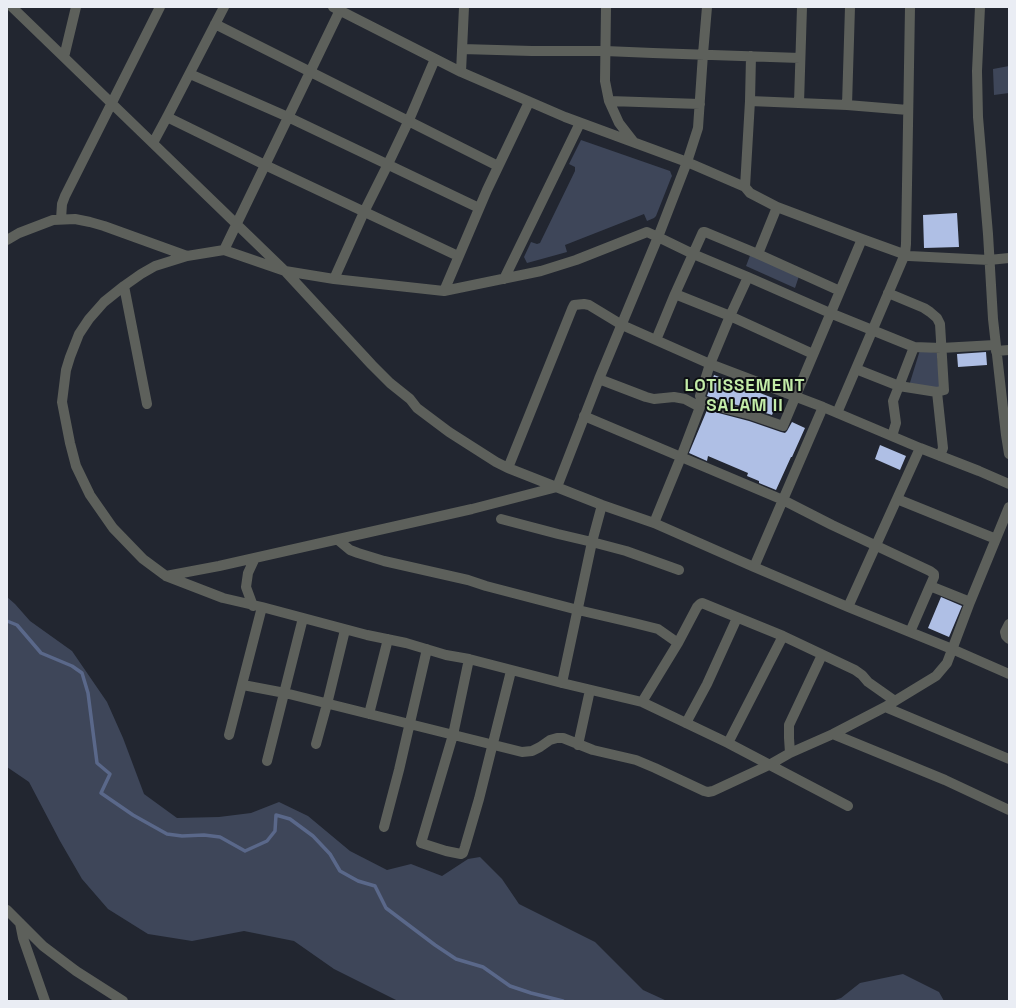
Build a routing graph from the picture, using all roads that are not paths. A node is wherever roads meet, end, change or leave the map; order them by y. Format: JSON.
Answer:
{"nodes":[{"id":1,"x":12,"y":7,"type":"edge"},
{"id":2,"x":76,"y":7,"type":"edge"},
{"id":3,"x":160,"y":7,"type":"edge"},
{"id":4,"x":224,"y":7,"type":"edge"},
{"id":5,"x":464,"y":7,"type":"edge"},
{"id":6,"x":606,"y":7,"type":"edge"},
{"id":7,"x":702,"y":7,"type":"edge"},
{"id":8,"x":707,"y":7,"type":"edge"},
{"id":9,"x":802,"y":7,"type":"edge"},
{"id":10,"x":850,"y":7,"type":"edge"},
{"id":11,"x":909,"y":7,"type":"edge"},
{"id":12,"x":980,"y":7,"type":"edge"},
{"id":13,"x":336,"y":8,"type":"edge"},
{"id":14,"x":216,"y":24,"type":"junction"},
{"id":15,"x":462,"y":49,"type":"junction"},
{"id":16,"x":605,"y":51,"type":"junction"},
{"id":17,"x":703,"y":54,"type":"junction"},
{"id":18,"x":751,"y":56,"type":"junction"},
{"id":19,"x":64,"y":57,"type":"junction"},
{"id":20,"x":800,"y":58,"type":"junction"},
{"id":21,"x":435,"y":59,"type":"junction"},
{"id":22,"x":310,"y":71,"type":"junction"},
{"id":23,"x":461,"y":72,"type":"junction"},
{"id":24,"x":190,"y":74,"type":"junction"},
{"id":25,"x":609,"y":101,"type":"junction"},
{"id":26,"x":750,"y":101,"type":"junction"},
{"id":27,"x":529,"y":102,"type":"junction"},
{"id":28,"x":798,"y":103,"type":"junction"},
{"id":29,"x":112,"y":104,"type":"junction"},
{"id":30,"x":700,"y":104,"type":"junction"},
{"id":31,"x":847,"y":105,"type":"junction"},
{"id":32,"x":908,"y":110,"type":"junction"},
{"id":33,"x":167,"y":117,"type":"junction"},
{"id":34,"x":288,"y":117,"type":"junction"},
{"id":35,"x":408,"y":120,"type":"junction"},
{"id":36,"x":580,"y":122,"type":"junction"},
{"id":37,"x":633,"y":141,"type":"junction"},
{"id":38,"x":153,"y":143,"type":"junction"},
{"id":39,"x":687,"y":162,"type":"junction"},
{"id":40,"x":388,"y":164,"type":"junction"},
{"id":41,"x":265,"y":165,"type":"junction"},
{"id":42,"x":498,"y":166,"type":"junction"},
{"id":43,"x":744,"y":187,"type":"junction"},
{"id":44,"x":479,"y":208,"type":"junction"},
{"id":45,"x":777,"y":208,"type":"junction"},
{"id":46,"x":364,"y":212,"type":"junction"},
{"id":47,"x":60,"y":219,"type":"junction"},
{"id":48,"x":236,"y":224,"type":"junction"},
{"id":49,"x":658,"y":237,"type":"junction"},
{"id":50,"x":862,"y":239,"type":"junction"},
{"id":51,"x":7,"y":240,"type":"edge"},
{"id":52,"x":224,"y":250,"type":"junction"},
{"id":53,"x":692,"y":254,"type":"junction"},
{"id":54,"x":758,"y":254,"type":"junction"},
{"id":55,"x":905,"y":254,"type":"junction"},
{"id":56,"x":187,"y":256,"type":"junction"},
{"id":57,"x":458,"y":256,"type":"junction"},
{"id":58,"x":1009,"y":258,"type":"edge"},
{"id":59,"x":989,"y":260,"type":"junction"},
{"id":60,"x":285,"y":271,"type":"junction"},
{"id":61,"x":748,"y":277,"type":"junction"},
{"id":62,"x":504,"y":278,"type":"junction"},
{"id":63,"x":334,"y":279,"type":"junction"},
{"id":64,"x":124,"y":286,"type":"junction"},
{"id":65,"x":444,"y":291,"type":"junction"},
{"id":66,"x":840,"y":291,"type":"junction"},
{"id":67,"x":888,"y":293,"type":"junction"},
{"id":68,"x":675,"y":294,"type":"junction"},
{"id":69,"x":830,"y":313,"type":"junction"},
{"id":70,"x":730,"y":316,"type":"junction"},
{"id":71,"x":622,"y":325,"type":"junction"},
{"id":72,"x":873,"y":330,"type":"junction"},
{"id":73,"x":656,"y":340,"type":"junction"},
{"id":74,"x":914,"y":347,"type":"junction"},
{"id":75,"x":941,"y":348,"type":"junction"},
{"id":76,"x":996,"y":348,"type":"junction"},
{"id":77,"x":1009,"y":350,"type":"edge"},
{"id":78,"x":813,"y":354,"type":"junction"},
{"id":79,"x":710,"y":364,"type":"junction"},
{"id":80,"x":856,"y":369,"type":"junction"},
{"id":81,"x":599,"y":379,"type":"junction"},
{"id":82,"x":899,"y":386,"type":"junction"},
{"id":83,"x":937,"y":392,"type":"junction"},
{"id":84,"x":795,"y":396,"type":"junction"},
{"id":85,"x":147,"y":404,"type":"dead end"},
{"id":86,"x":701,"y":404,"type":"junction"},
{"id":87,"x":822,"y":407,"type":"junction"},
{"id":88,"x":837,"y":413,"type":"junction"},
{"id":89,"x":584,"y":416,"type":"junction"},
{"id":90,"x":1007,"y":435,"type":"edge"},
{"id":91,"x":892,"y":436,"type":"junction"},
{"id":92,"x":920,"y":448,"type":"junction"},
{"id":93,"x":1009,"y":454,"type":"edge"},
{"id":94,"x":940,"y":456,"type":"junction"},
{"id":95,"x":681,"y":457,"type":"junction"},
{"id":96,"x":508,"y":468,"type":"junction"},
{"id":97,"x":1009,"y":484,"type":"edge"},
{"id":98,"x":557,"y":487,"type":"junction"},
{"id":99,"x":897,"y":499,"type":"junction"},
{"id":100,"x":783,"y":500,"type":"junction"},
{"id":101,"x":602,"y":505,"type":"junction"},
{"id":102,"x":1009,"y":507,"type":"edge"},
{"id":103,"x":501,"y":519,"type":"dead end"},
{"id":104,"x":654,"y":523,"type":"junction"},
{"id":105,"x":996,"y":539,"type":"junction"},
{"id":106,"x":338,"y":540,"type":"junction"},
{"id":107,"x":592,"y":542,"type":"junction"},
{"id":108,"x":876,"y":545,"type":"junction"},
{"id":109,"x":255,"y":558,"type":"junction"},
{"id":110,"x":754,"y":567,"type":"junction"},
{"id":111,"x":679,"y":570,"type":"dead end"},
{"id":112,"x":166,"y":576,"type":"junction"},
{"id":113,"x":930,"y":586,"type":"junction"},
{"id":114,"x":970,"y":602,"type":"junction"},
{"id":115,"x":258,"y":606,"type":"junction"},
{"id":116,"x":848,"y":607,"type":"junction"},
{"id":117,"x":578,"y":610,"type":"junction"},
{"id":118,"x":303,"y":618,"type":"junction"},
{"id":119,"x":737,"y":618,"type":"junction"},
{"id":120,"x":1009,"y":624,"type":"edge"},
{"id":121,"x":346,"y":630,"type":"junction"},
{"id":122,"x":910,"y":632,"type":"junction"},
{"id":123,"x":783,"y":636,"type":"junction"},
{"id":124,"x":388,"y":639,"type":"junction"},
{"id":125,"x":1009,"y":639,"type":"edge"},
{"id":126,"x":678,"y":643,"type":"junction"},
{"id":127,"x":427,"y":649,"type":"junction"},
{"id":128,"x":952,"y":649,"type":"junction"},
{"id":129,"x":822,"y":655,"type":"junction"},
{"id":130,"x":469,"y":659,"type":"junction"},
{"id":131,"x":511,"y":670,"type":"junction"},
{"id":132,"x":1009,"y":674,"type":"edge"},
{"id":133,"x":562,"y":683,"type":"junction"},
{"id":134,"x":242,"y":685,"type":"junction"},
{"id":135,"x":590,"y":690,"type":"junction"},
{"id":136,"x":285,"y":693,"type":"junction"},
{"id":137,"x":895,"y":701,"type":"junction"},
{"id":138,"x":642,"y":702,"type":"junction"},
{"id":139,"x":327,"y":704,"type":"junction"},
{"id":140,"x":885,"y":707,"type":"junction"},
{"id":141,"x":369,"y":714,"type":"junction"},
{"id":142,"x":686,"y":723,"type":"junction"},
{"id":143,"x":410,"y":724,"type":"junction"},
{"id":144,"x":833,"y":734,"type":"junction"},
{"id":145,"x":229,"y":735,"type":"dead end"},
{"id":146,"x":453,"y":735,"type":"junction"},
{"id":147,"x":728,"y":743,"type":"junction"},
{"id":148,"x":316,"y":744,"type":"dead end"},
{"id":149,"x":492,"y":745,"type":"junction"},
{"id":150,"x":578,"y":745,"type":"junction"},
{"id":151,"x":790,"y":753,"type":"junction"},
{"id":152,"x":1009,"y":759,"type":"edge"},
{"id":153,"x":267,"y":761,"type":"dead end"},
{"id":154,"x":770,"y":765,"type":"junction"},
{"id":155,"x":848,"y":806,"type":"dead end"},
{"id":156,"x":1009,"y":810,"type":"edge"},
{"id":157,"x":384,"y":827,"type":"dead end"},
{"id":158,"x":7,"y":910,"type":"edge"},
{"id":159,"x":20,"y":923,"type":"junction"},
{"id":160,"x":45,"y":1001,"type":"edge"},
{"id":161,"x":123,"y":1001,"type":"edge"}],
"edges":[{"from":1,"to":19,"type":"street"},
{"from":2,"to":19,"type":"street"},
{"from":3,"to":29,"type":"street"},
{"from":4,"to":14,"type":"street"},
{"from":5,"to":15,"type":"street"},
{"from":6,"to":16,"type":"street"},
{"from":7,"to":8,"type":"street"},
{"from":8,"to":17,"type":"street"},
{"from":9,"to":20,"type":"street"},
{"from":10,"to":31,"type":"street"},
{"from":11,"to":32,"type":"street"},
{"from":12,"to":59,"type":"street"},
{"from":13,"to":21,"type":"street"},
{"from":13,"to":22,"type":"street"},
{"from":14,"to":22,"type":"street"},
{"from":14,"to":24,"type":"street"},
{"from":15,"to":16,"type":"street"},
{"from":15,"to":23,"type":"street"},
{"from":16,"to":17,"type":"street"},
{"from":16,"to":25,"type":"street"},
{"from":17,"to":18,"type":"street"},
{"from":17,"to":30,"type":"street"},
{"from":18,"to":20,"type":"street"},
{"from":18,"to":26,"type":"street"},
{"from":19,"to":29,"type":"street"},
{"from":20,"to":28,"type":"street"},
{"from":21,"to":23,"type":"street"},
{"from":21,"to":35,"type":"street"},
{"from":22,"to":34,"type":"street"},
{"from":22,"to":35,"type":"street"},
{"from":23,"to":27,"type":"street"},
{"from":24,"to":33,"type":"street"},
{"from":24,"to":34,"type":"street"},
{"from":25,"to":30,"type":"street"},
{"from":25,"to":37,"type":"street"},
{"from":26,"to":28,"type":"street"},
{"from":26,"to":43,"type":"street"},
{"from":27,"to":36,"type":"street"},
{"from":27,"to":42,"type":"street"},
{"from":28,"to":31,"type":"street"},
{"from":29,"to":38,"type":"street"},
{"from":29,"to":47,"type":"street"},
{"from":30,"to":39,"type":"street"},
{"from":31,"to":32,"type":"street"},
{"from":32,"to":55,"type":"street"},
{"from":33,"to":38,"type":"street"},
{"from":33,"to":41,"type":"street"},
{"from":34,"to":40,"type":"street"},
{"from":34,"to":41,"type":"street"},
{"from":35,"to":40,"type":"street"},
{"from":35,"to":42,"type":"street"},
{"from":36,"to":37,"type":"street"},
{"from":36,"to":62,"type":"street"},
{"from":37,"to":39,"type":"street"},
{"from":38,"to":48,"type":"street"},
{"from":39,"to":43,"type":"street"},
{"from":39,"to":49,"type":"street"},
{"from":40,"to":44,"type":"street"},
{"from":40,"to":46,"type":"street"},
{"from":41,"to":46,"type":"street"},
{"from":41,"to":48,"type":"street"},
{"from":42,"to":44,"type":"street"},
{"from":43,"to":45,"type":"street"},
{"from":44,"to":57,"type":"street"},
{"from":45,"to":50,"type":"street"},
{"from":45,"to":54,"type":"street"},
{"from":46,"to":57,"type":"street"},
{"from":46,"to":63,"type":"street"},
{"from":47,"to":51,"type":"street"},
{"from":47,"to":56,"type":"street"},
{"from":48,"to":52,"type":"street"},
{"from":48,"to":60,"type":"street"},
{"from":49,"to":53,"type":"street"},
{"from":49,"to":62,"type":"street"},
{"from":49,"to":71,"type":"street"},
{"from":50,"to":55,"type":"street"},
{"from":50,"to":66,"type":"street"},
{"from":52,"to":56,"type":"street"},
{"from":52,"to":60,"type":"street"},
{"from":53,"to":54,"type":"street"},
{"from":53,"to":61,"type":"street"},
{"from":53,"to":68,"type":"street"},
{"from":54,"to":66,"type":"street"},
{"from":55,"to":59,"type":"street"},
{"from":55,"to":67,"type":"street"},
{"from":56,"to":64,"type":"street"},
{"from":57,"to":65,"type":"street"},
{"from":58,"to":59,"type":"street"},
{"from":59,"to":76,"type":"street"},
{"from":60,"to":63,"type":"street"},
{"from":60,"to":96,"type":"street"},
{"from":61,"to":69,"type":"street"},
{"from":61,"to":70,"type":"street"},
{"from":62,"to":65,"type":"street"},
{"from":63,"to":65,"type":"street"},
{"from":64,"to":85,"type":"street"},
{"from":64,"to":112,"type":"street"},
{"from":66,"to":69,"type":"street"},
{"from":67,"to":72,"type":"street"},
{"from":67,"to":75,"type":"street"},
{"from":68,"to":70,"type":"street"},
{"from":68,"to":73,"type":"street"},
{"from":69,"to":72,"type":"street"},
{"from":69,"to":78,"type":"street"},
{"from":70,"to":78,"type":"street"},
{"from":70,"to":79,"type":"street"},
{"from":71,"to":73,"type":"street"},
{"from":71,"to":81,"type":"street"},
{"from":71,"to":96,"type":"street"},
{"from":72,"to":74,"type":"street"},
{"from":72,"to":80,"type":"street"},
{"from":73,"to":79,"type":"street"},
{"from":74,"to":75,"type":"street"},
{"from":74,"to":82,"type":"street"},
{"from":75,"to":76,"type":"street"},
{"from":75,"to":83,"type":"street"},
{"from":76,"to":77,"type":"street"},
{"from":76,"to":90,"type":"street"},
{"from":78,"to":84,"type":"street"},
{"from":79,"to":84,"type":"street"},
{"from":79,"to":86,"type":"street"},
{"from":80,"to":82,"type":"street"},
{"from":80,"to":88,"type":"street"},
{"from":81,"to":86,"type":"street"},
{"from":81,"to":89,"type":"street"},
{"from":82,"to":83,"type":"street"},
{"from":82,"to":91,"type":"street"},
{"from":83,"to":94,"type":"street"},
{"from":84,"to":86,"type":"street"},
{"from":84,"to":87,"type":"street"},
{"from":86,"to":95,"type":"street"},
{"from":87,"to":88,"type":"street"},
{"from":87,"to":100,"type":"street"},
{"from":88,"to":91,"type":"street"},
{"from":89,"to":95,"type":"street"},
{"from":89,"to":98,"type":"street"},
{"from":90,"to":93,"type":"street"},
{"from":91,"to":92,"type":"street"},
{"from":92,"to":94,"type":"street"},
{"from":92,"to":99,"type":"street"},
{"from":94,"to":97,"type":"street"},
{"from":95,"to":100,"type":"street"},
{"from":95,"to":104,"type":"street"},
{"from":96,"to":98,"type":"street"},
{"from":98,"to":101,"type":"street"},
{"from":98,"to":106,"type":"street"},
{"from":99,"to":105,"type":"street"},
{"from":99,"to":108,"type":"street"},
{"from":100,"to":108,"type":"street"},
{"from":100,"to":110,"type":"street"},
{"from":101,"to":104,"type":"street"},
{"from":101,"to":107,"type":"street"},
{"from":102,"to":105,"type":"street"},
{"from":103,"to":107,"type":"street"},
{"from":104,"to":110,"type":"street"},
{"from":105,"to":114,"type":"street"},
{"from":106,"to":109,"type":"street"},
{"from":106,"to":117,"type":"street"},
{"from":107,"to":111,"type":"street"},
{"from":107,"to":117,"type":"street"},
{"from":108,"to":113,"type":"street"},
{"from":108,"to":116,"type":"street"},
{"from":109,"to":112,"type":"street"},
{"from":109,"to":115,"type":"street"},
{"from":110,"to":116,"type":"street"},
{"from":112,"to":115,"type":"street"},
{"from":113,"to":114,"type":"street"},
{"from":113,"to":122,"type":"street"},
{"from":114,"to":128,"type":"street"},
{"from":115,"to":118,"type":"street"},
{"from":115,"to":134,"type":"street"},
{"from":116,"to":122,"type":"street"},
{"from":117,"to":126,"type":"street"},
{"from":117,"to":133,"type":"street"},
{"from":118,"to":121,"type":"street"},
{"from":118,"to":136,"type":"street"},
{"from":119,"to":123,"type":"street"},
{"from":119,"to":126,"type":"street"},
{"from":119,"to":142,"type":"street"},
{"from":120,"to":125,"type":"street"},
{"from":121,"to":124,"type":"street"},
{"from":121,"to":139,"type":"street"},
{"from":122,"to":128,"type":"street"},
{"from":123,"to":129,"type":"street"},
{"from":123,"to":147,"type":"street"},
{"from":124,"to":127,"type":"street"},
{"from":124,"to":141,"type":"street"},
{"from":126,"to":138,"type":"street"},
{"from":127,"to":130,"type":"street"},
{"from":127,"to":143,"type":"street"},
{"from":128,"to":132,"type":"street"},
{"from":128,"to":137,"type":"street"},
{"from":129,"to":137,"type":"street"},
{"from":129,"to":151,"type":"street"},
{"from":130,"to":131,"type":"street"},
{"from":130,"to":146,"type":"street"},
{"from":131,"to":133,"type":"street"},
{"from":131,"to":149,"type":"street"},
{"from":133,"to":135,"type":"street"},
{"from":134,"to":136,"type":"street"},
{"from":134,"to":145,"type":"street"},
{"from":135,"to":138,"type":"street"},
{"from":135,"to":150,"type":"street"},
{"from":136,"to":139,"type":"street"},
{"from":136,"to":153,"type":"street"},
{"from":137,"to":140,"type":"street"},
{"from":138,"to":142,"type":"street"},
{"from":139,"to":141,"type":"street"},
{"from":139,"to":148,"type":"street"},
{"from":140,"to":144,"type":"street"},
{"from":140,"to":152,"type":"street"},
{"from":141,"to":143,"type":"street"},
{"from":142,"to":147,"type":"street"},
{"from":143,"to":146,"type":"street"},
{"from":143,"to":157,"type":"street"},
{"from":144,"to":151,"type":"street"},
{"from":144,"to":156,"type":"street"},
{"from":146,"to":149,"type":"street"},
{"from":146,"to":149,"type":"street"},
{"from":147,"to":154,"type":"street"},
{"from":149,"to":150,"type":"street"},
{"from":150,"to":154,"type":"street"},
{"from":151,"to":154,"type":"street"},
{"from":154,"to":155,"type":"street"},
{"from":158,"to":159,"type":"street"},
{"from":159,"to":160,"type":"street"},
{"from":159,"to":161,"type":"street"}]}
